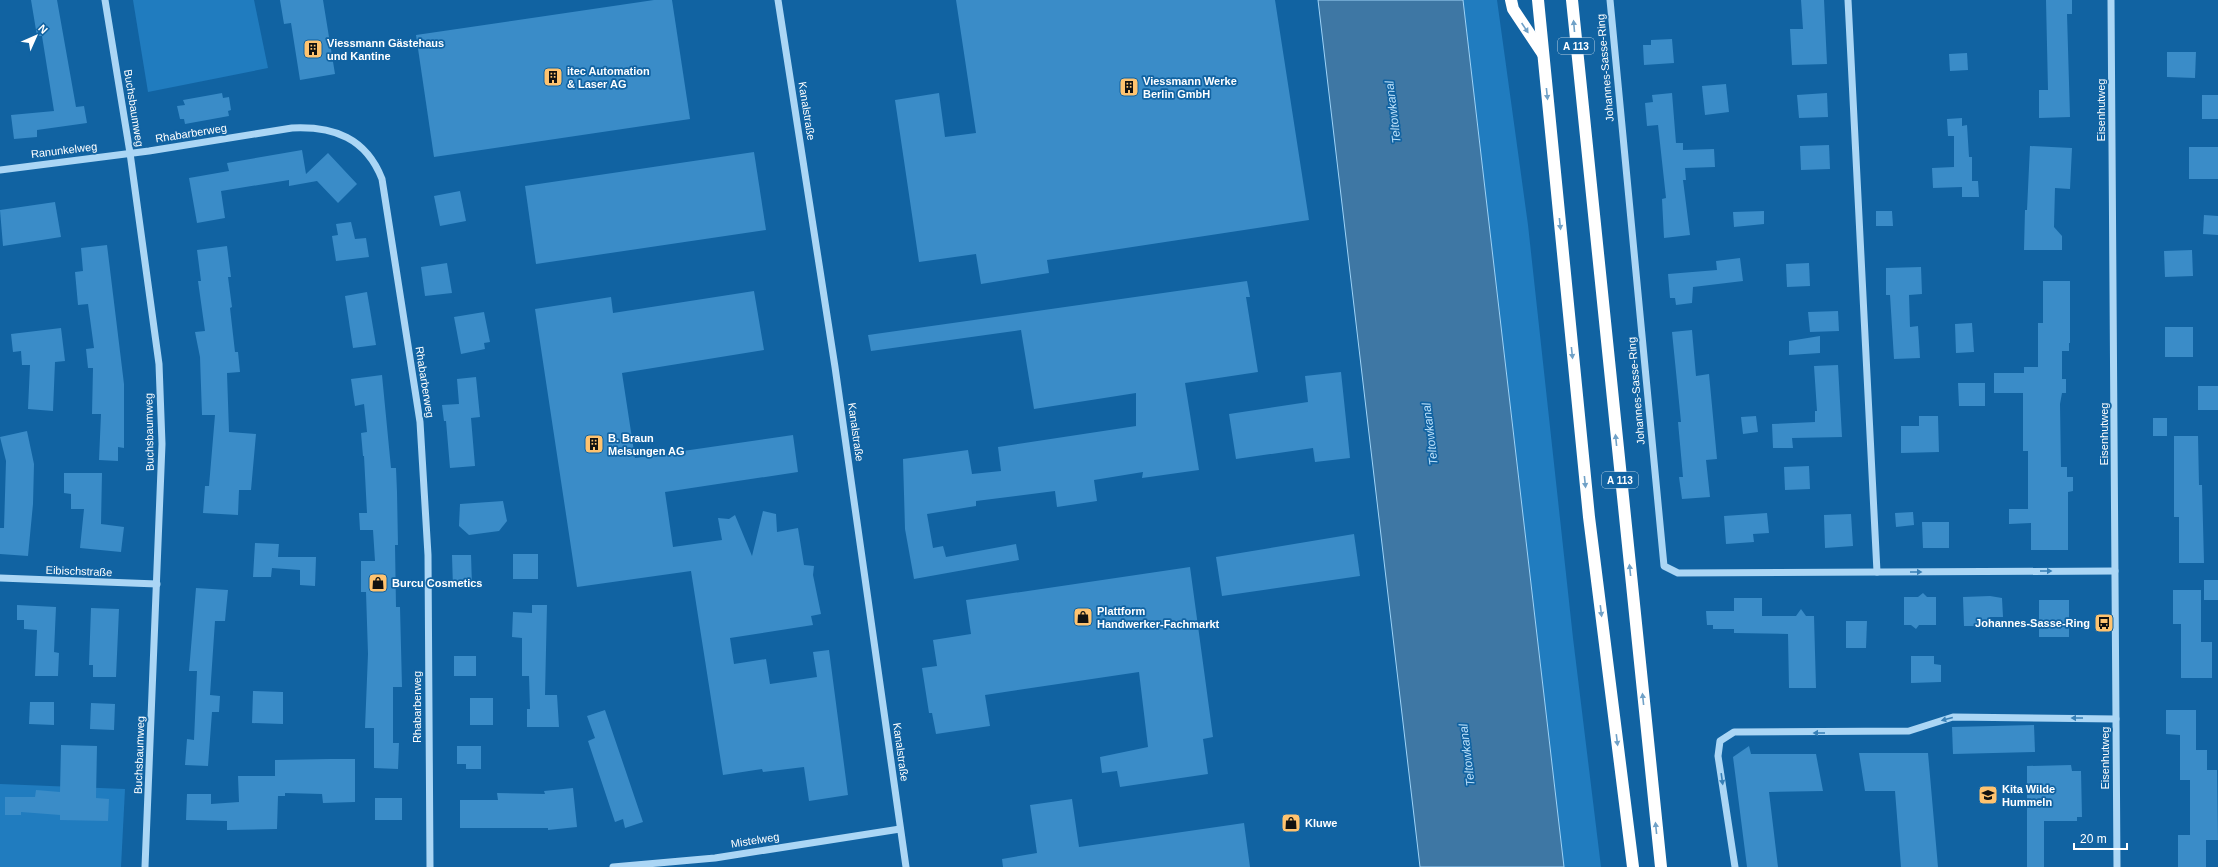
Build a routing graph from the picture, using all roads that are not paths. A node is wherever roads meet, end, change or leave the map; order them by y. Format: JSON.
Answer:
{"nodes":[{"id":1,"x":105,"y":0,"type":"edge"},
{"id":2,"x":778,"y":0,"type":"edge"},
{"id":3,"x":1511,"y":0,"type":"edge"},
{"id":4,"x":1538,"y":0,"type":"edge"},
{"id":5,"x":1572,"y":0,"type":"edge"},
{"id":6,"x":1610,"y":0,"type":"edge"},
{"id":7,"x":1848,"y":0,"type":"edge"},
{"id":8,"x":2111,"y":0,"type":"edge"},
{"id":9,"x":1543,"y":56,"type":"junction"},
{"id":10,"x":130,"y":153,"type":"junction"},
{"id":11,"x":0,"y":170,"type":"edge"},
{"id":12,"x":2115,"y":571,"type":"junction"},
{"id":13,"x":1877,"y":572,"type":"junction"},
{"id":14,"x":0,"y":578,"type":"edge"},
{"id":15,"x":157,"y":584,"type":"junction"},
{"id":16,"x":2116,"y":719,"type":"junction"},
{"id":17,"x":900,"y":829,"type":"junction"},
{"id":18,"x":145,"y":867,"type":"edge"},
{"id":19,"x":430,"y":867,"type":"edge"},
{"id":20,"x":613,"y":867,"type":"edge"},
{"id":21,"x":906,"y":867,"type":"edge"},
{"id":22,"x":1633,"y":867,"type":"edge"},
{"id":23,"x":1661,"y":867,"type":"edge"},
{"id":24,"x":1735,"y":867,"type":"edge"},
{"id":25,"x":2117,"y":867,"type":"edge"}],
"edges":[{"from":1,"to":10,"type":"street","name":"Buchsbaumweg"},
{"from":2,"to":17,"type":"street","name":"Kanalstraße"},
{"from":3,"to":9,"type":"highway","one_way":true},
{"from":4,"to":9,"type":"highway","number":"A 113"},
{"from":23,"to":5,"type":"highway","number":"A 113","one_way":true},
{"from":6,"to":13,"type":"street","name":"Johannes-Sasse-Ring"},
{"from":7,"to":13,"type":"street"},
{"from":8,"to":12,"type":"street","name":"Eisenhutweg"},
{"from":9,"to":22,"type":"highway","number":"A 113","one_way":true},
{"from":10,"to":11,"type":"street","name":"Ranunkelweg"},
{"from":10,"to":15,"type":"street","name":"Buchsbaumweg"},
{"from":10,"to":19,"type":"street","name":"Rhabarberweg"},
{"from":13,"to":12,"type":"street","name":"Johannes-Sasse-Ring","one_way":true},
{"from":12,"to":16,"type":"street","name":"Eisenhutweg"},
{"from":14,"to":15,"type":"street","name":"Eibischstraße"},
{"from":15,"to":18,"type":"street","name":"Buchsbaumweg"},
{"from":16,"to":24,"type":"street","one_way":true},
{"from":16,"to":25,"type":"street","name":"Eisenhutweg"},
{"from":17,"to":20,"type":"street","name":"Mistelweg"},
{"from":17,"to":21,"type":"street","name":"Kanalstraße"}]}
